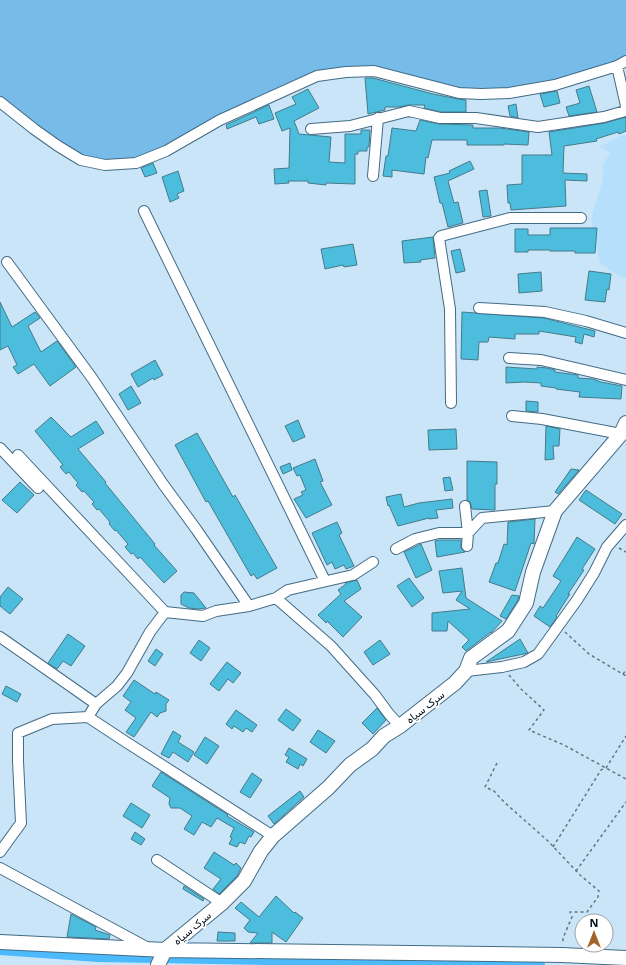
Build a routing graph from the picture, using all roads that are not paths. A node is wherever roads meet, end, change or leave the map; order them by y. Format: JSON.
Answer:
{"nodes":[{"id":1,"x":621,"y":64,"type":"edge"},
{"id":2,"x":0,"y":102,"type":"edge"},
{"id":3,"x":378,"y":118,"type":"junction"},
{"id":4,"x":311,"y":129,"type":"dead end"},
{"id":5,"x":373,"y":176,"type":"dead end"},
{"id":6,"x":144,"y":211,"type":"dead end"},
{"id":7,"x":581,"y":218,"type":"dead end"},
{"id":8,"x":6,"y":262,"type":"dead end"},
{"id":9,"x":478,"y":308,"type":"dead end"},
{"id":10,"x":626,"y":333,"type":"edge"},
{"id":11,"x":509,"y":358,"type":"dead end"},
{"id":12,"x":626,"y":380,"type":"edge"},
{"id":13,"x":450,"y":403,"type":"dead end"},
{"id":14,"x":512,"y":416,"type":"dead end"},
{"id":15,"x":623,"y":428,"type":"edge"},
{"id":16,"x":0,"y":448,"type":"edge"},
{"id":17,"x":18,"y":455,"type":"dead end"},
{"id":18,"x":38,"y":488,"type":"dead end"},
{"id":19,"x":465,"y":506,"type":"dead end"},
{"id":20,"x":555,"y":511,"type":"junction"},
{"id":21,"x":626,"y":525,"type":"edge"},
{"id":22,"x":468,"y":533,"type":"junction"},
{"id":23,"x":467,"y":546,"type":"dead end"},
{"id":24,"x":396,"y":549,"type":"dead end"},
{"id":25,"x":373,"y":562,"type":"dead end"},
{"id":26,"x":325,"y":582,"type":"junction"},
{"id":27,"x":276,"y":598,"type":"junction"},
{"id":28,"x":249,"y":606,"type":"junction"},
{"id":29,"x":165,"y":612,"type":"junction"},
{"id":30,"x":0,"y":637,"type":"edge"},
{"id":31,"x":466,"y":670,"type":"junction"},
{"id":32,"x":96,"y":704,"type":"junction"},
{"id":33,"x":88,"y":717,"type":"junction"},
{"id":34,"x":400,"y":726,"type":"junction"},
{"id":35,"x":273,"y":836,"type":"junction"},
{"id":36,"x":0,"y":852,"type":"edge"},
{"id":37,"x":157,"y":860,"type":"dead end"},
{"id":38,"x":0,"y":868,"type":"edge"},
{"id":39,"x":222,"y":903,"type":"junction"},
{"id":40,"x":0,"y":942,"type":"edge"},
{"id":41,"x":160,"y":956,"type":"edge"},
{"id":42,"x":626,"y":958,"type":"edge"},
{"id":43,"x":559,"y":959,"type":"edge"}],
"edges":[{"from":1,"to":2,"type":"street"},
{"from":1,"to":3,"type":"street"},
{"from":3,"to":4,"type":"street"},
{"from":3,"to":5,"type":"street"},
{"from":6,"to":26,"type":"street"},
{"from":7,"to":13,"type":"street"},
{"from":8,"to":28,"type":"street"},
{"from":9,"to":10,"type":"street"},
{"from":11,"to":12,"type":"street"},
{"from":14,"to":15,"type":"street"},
{"from":15,"to":20,"type":"street","name":"سرک سیاه"},
{"from":16,"to":18,"type":"street"},
{"from":17,"to":29,"type":"street"},
{"from":19,"to":22,"type":"street"},
{"from":20,"to":22,"type":"street"},
{"from":20,"to":31,"type":"street","name":"سرک سیاه"},
{"from":21,"to":31,"type":"street"},
{"from":22,"to":23,"type":"street"},
{"from":22,"to":24,"type":"street"},
{"from":25,"to":26,"type":"street"},
{"from":26,"to":27,"type":"street"},
{"from":27,"to":28,"type":"street"},
{"from":27,"to":34,"type":"street"},
{"from":28,"to":29,"type":"street"},
{"from":29,"to":32,"type":"street"},
{"from":30,"to":32,"type":"street"},
{"from":31,"to":34,"type":"street","name":"سرک سیاه"},
{"from":32,"to":33,"type":"street"},
{"from":33,"to":35,"type":"street"},
{"from":33,"to":36,"type":"street"},
{"from":34,"to":35,"type":"street","name":"سرک سیاه"},
{"from":35,"to":39,"type":"street","name":"سرک سیاه"},
{"from":37,"to":39,"type":"street"},
{"from":38,"to":41,"type":"street"},
{"from":39,"to":41,"type":"street","name":"سرک سیاه"},
{"from":40,"to":41,"type":"street"},
{"from":41,"to":43,"type":"street"},
{"from":42,"to":43,"type":"street"}]}
